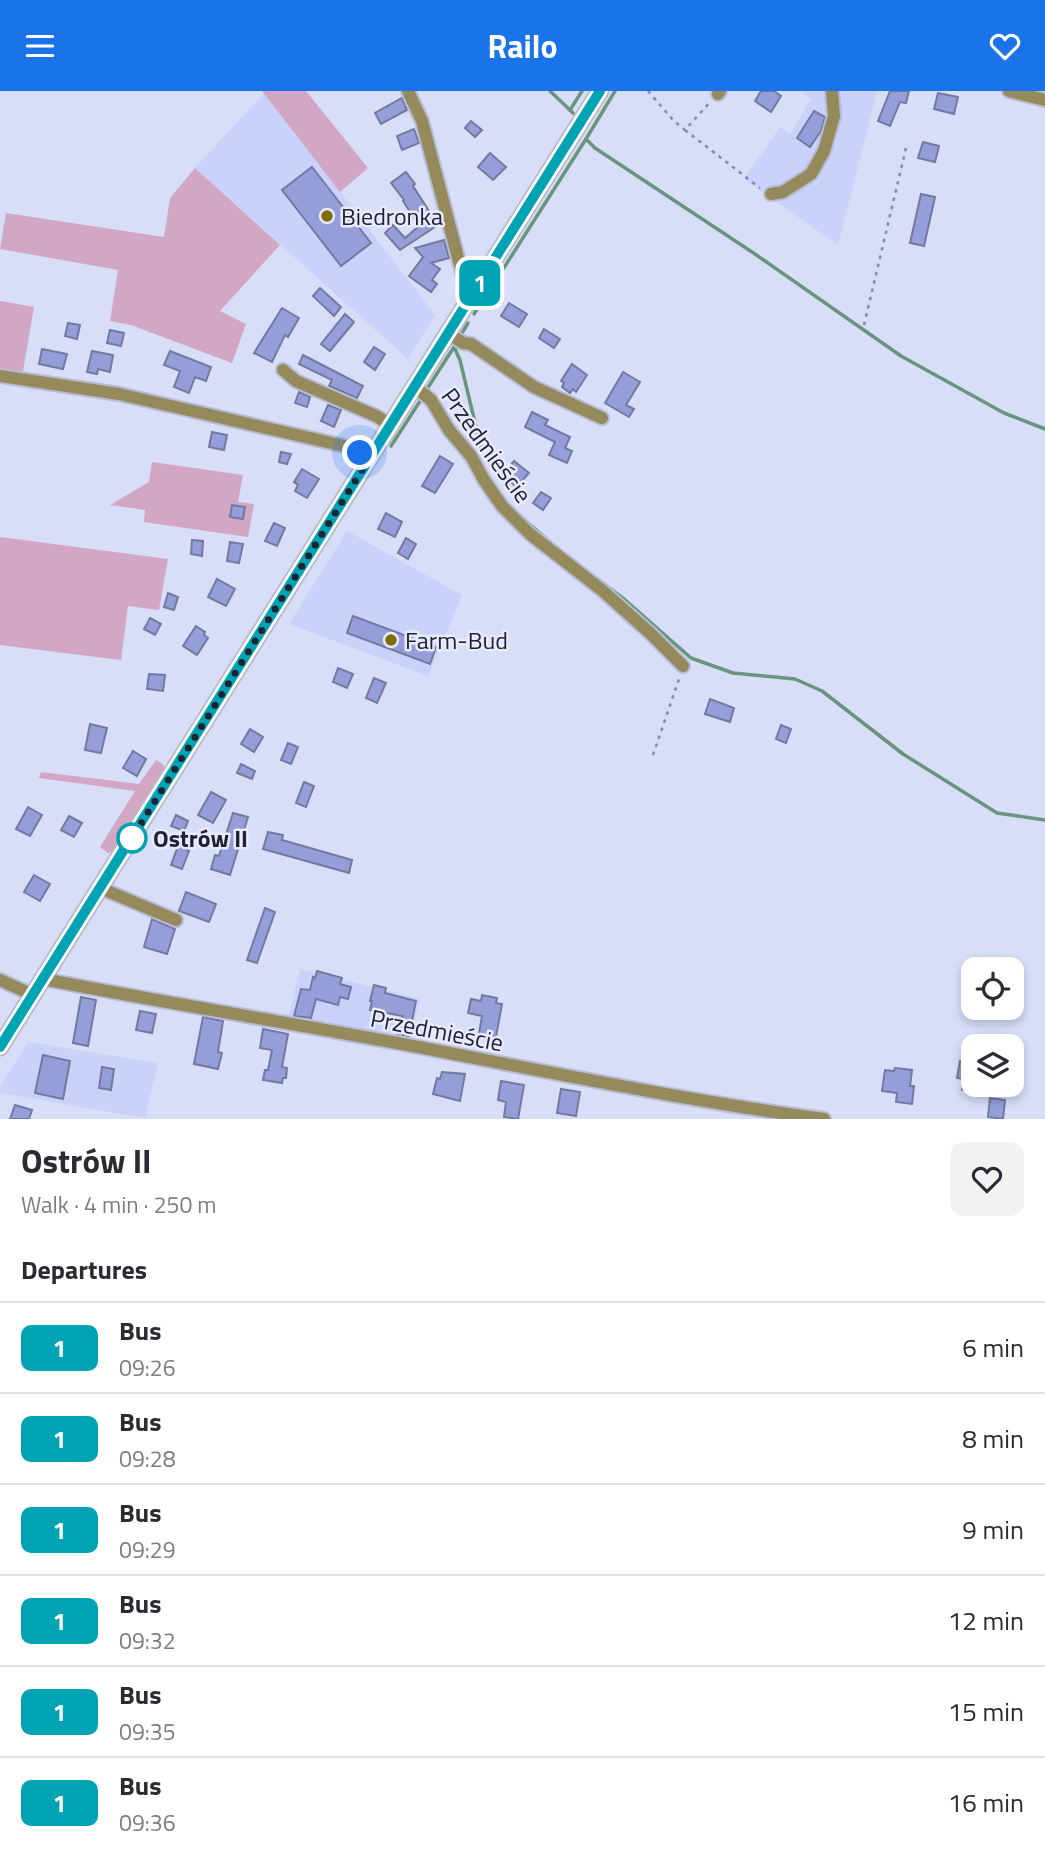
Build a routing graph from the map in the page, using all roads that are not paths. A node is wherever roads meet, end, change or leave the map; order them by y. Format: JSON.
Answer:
{"nodes":[{"id":1,"x":408,"y":91,"type":"edge"},
{"id":2,"x":600,"y":91,"type":"edge"},
{"id":3,"x":832,"y":91,"type":"edge"},
{"id":4,"x":1009,"y":91,"type":"edge"},
{"id":5,"x":1045,"y":100,"type":"edge"},
{"id":6,"x":771,"y":194,"type":"road end"},
{"id":7,"x":471,"y":297,"type":"junction"},
{"id":8,"x":449,"y":333,"type":"junction"},
{"id":9,"x":283,"y":370,"type":"dead end"},
{"id":10,"x":0,"y":376,"type":"edge"},
{"id":11,"x":415,"y":387,"type":"junction"},
{"id":12,"x":602,"y":418,"type":"dead end"},
{"id":13,"x":391,"y":425,"type":"junction"},
{"id":14,"x":369,"y":459,"type":"junction"},
{"id":15,"x":683,"y":666,"type":"road end"},
{"id":16,"x":100,"y":888,"type":"junction"},
{"id":17,"x":177,"y":920,"type":"dead end"},
{"id":18,"x":43,"y":979,"type":"junction"},
{"id":19,"x":0,"y":980,"type":"edge"},
{"id":20,"x":33,"y":995,"type":"junction"},
{"id":21,"x":0,"y":1047,"type":"edge"},
{"id":22,"x":774,"y":1116,"type":"edge"},
{"id":23,"x":824,"y":1119,"type":"edge"}],
"edges":[{"from":1,"to":7,"type":"street"},
{"from":2,"to":7,"type":"main road"},
{"from":3,"to":6,"type":"street"},
{"from":4,"to":5,"type":"street"},
{"from":7,"to":8,"type":"main road"},
{"from":8,"to":11,"type":"main road"},
{"from":8,"to":12,"type":"street"},
{"from":9,"to":13,"type":"street"},
{"from":10,"to":14,"type":"street"},
{"from":11,"to":13,"type":"main road"},
{"from":11,"to":15,"type":"street","name":"Przedmieście"},
{"from":13,"to":14,"type":"main road"},
{"from":14,"to":16,"type":"main road"},
{"from":16,"to":17,"type":"street"},
{"from":16,"to":18,"type":"main road"},
{"from":18,"to":20,"type":"main road"},
{"from":18,"to":22,"type":"street","name":"Przedmieście"},
{"from":19,"to":20,"type":"street"},
{"from":20,"to":21,"type":"main road"},
{"from":22,"to":23,"type":"street","name":"Przedmieście"}]}
